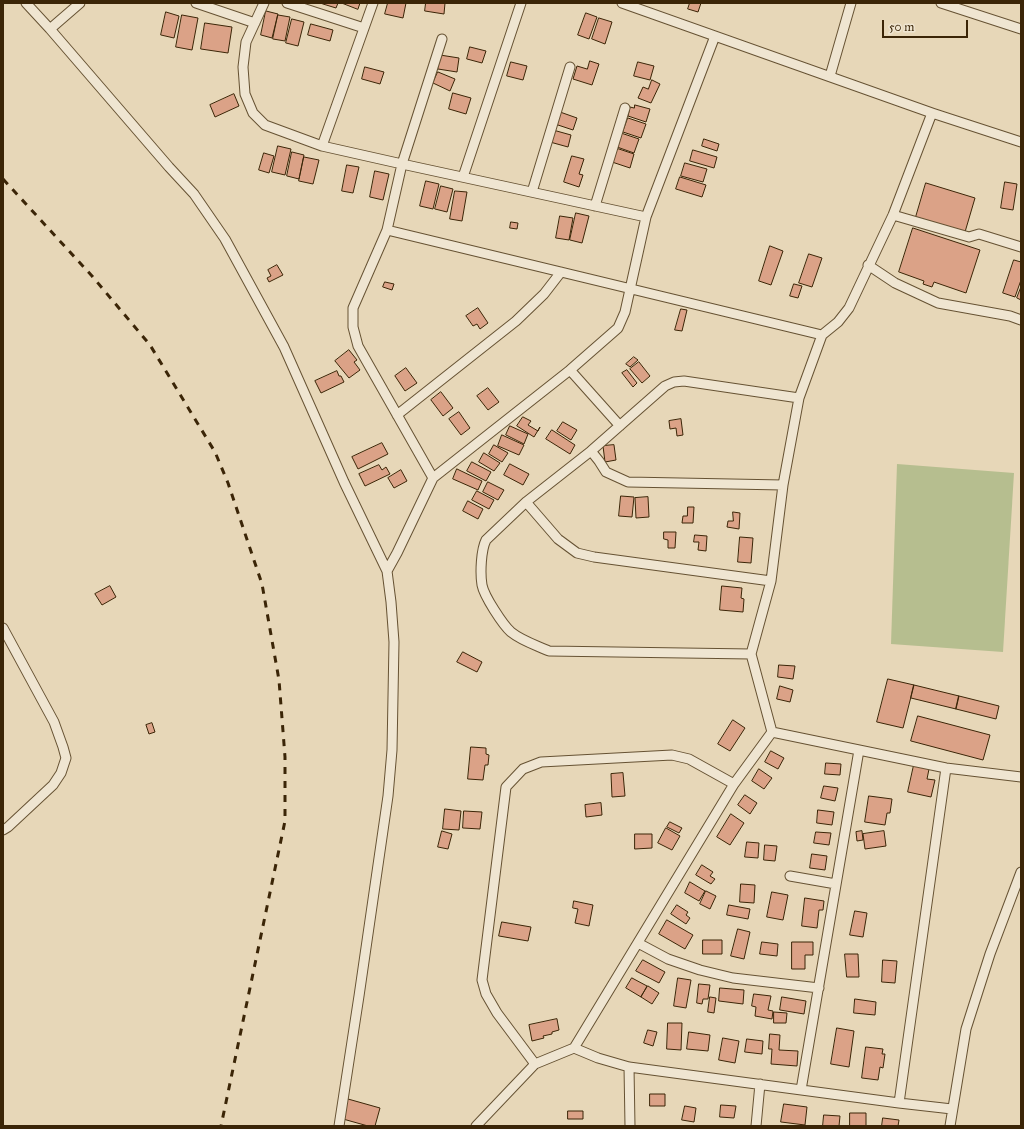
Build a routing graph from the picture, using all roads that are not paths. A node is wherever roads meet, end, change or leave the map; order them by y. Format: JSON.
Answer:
{"nodes":[{"id":1,"x":26,"y":3,"type":"edge"},
{"id":2,"x":80,"y":3,"type":"edge"},
{"id":3,"x":196,"y":3,"type":"edge"},
{"id":4,"x":264,"y":3,"type":"edge"},
{"id":5,"x":287,"y":3,"type":"edge"},
{"id":6,"x":373,"y":3,"type":"edge"},
{"id":7,"x":522,"y":3,"type":"edge"},
{"id":8,"x":622,"y":3,"type":"edge"},
{"id":9,"x":851,"y":3,"type":"edge"},
{"id":10,"x":941,"y":3,"type":"edge"},
{"id":11,"x":255,"y":23,"type":"junction"},
{"id":12,"x":364,"y":28,"type":"junction"},
{"id":13,"x":50,"y":29,"type":"junction"},
{"id":14,"x":1021,"y":29,"type":"edge"},
{"id":15,"x":715,"y":36,"type":"junction"},
{"id":16,"x":442,"y":40,"type":"dead end"},
{"id":17,"x":570,"y":66,"type":"dead end"},
{"id":18,"x":830,"y":76,"type":"junction"},
{"id":19,"x":626,"y":108,"type":"dead end"},
{"id":20,"x":932,"y":113,"type":"junction"},
{"id":21,"x":1021,"y":142,"type":"edge"},
{"id":22,"x":322,"y":146,"type":"junction"},
{"id":23,"x":402,"y":164,"type":"junction"},
{"id":24,"x":463,"y":177,"type":"junction"},
{"id":25,"x":532,"y":192,"type":"junction"},
{"id":26,"x":595,"y":206,"type":"junction"},
{"id":27,"x":893,"y":214,"type":"junction"},
{"id":28,"x":646,"y":217,"type":"junction"},
{"id":29,"x":387,"y":230,"type":"junction"},
{"id":30,"x":1021,"y":248,"type":"edge"},
{"id":31,"x":868,"y":265,"type":"junction"},
{"id":32,"x":561,"y":272,"type":"junction"},
{"id":33,"x":630,"y":288,"type":"junction"},
{"id":34,"x":1021,"y":320,"type":"edge"},
{"id":35,"x":822,"y":335,"type":"junction"},
{"id":36,"x":570,"y":370,"type":"junction"},
{"id":37,"x":799,"y":398,"type":"junction"},
{"id":38,"x":397,"y":415,"type":"junction"},
{"id":39,"x":620,"y":426,"type":"junction"},
{"id":40,"x":591,"y":451,"type":"junction"},
{"id":41,"x":433,"y":478,"type":"junction"},
{"id":42,"x":783,"y":485,"type":"junction"},
{"id":43,"x":526,"y":502,"type":"junction"},
{"id":44,"x":387,"y":571,"type":"junction"},
{"id":45,"x":770,"y":581,"type":"junction"},
{"id":46,"x":3,"y":628,"type":"edge"},
{"id":47,"x":751,"y":654,"type":"junction"},
{"id":48,"x":772,"y":732,"type":"junction"},
{"id":49,"x":859,"y":750,"type":"junction"},
{"id":50,"x":946,"y":768,"type":"junction"},
{"id":51,"x":1021,"y":777,"type":"edge"},
{"id":52,"x":734,"y":784,"type":"junction"},
{"id":53,"x":3,"y":830,"type":"edge"},
{"id":54,"x":1021,"y":872,"type":"edge"},
{"id":55,"x":790,"y":876,"type":"dead end"},
{"id":56,"x":836,"y":884,"type":"junction"},
{"id":57,"x":638,"y":943,"type":"junction"},
{"id":58,"x":818,"y":988,"type":"junction"},
{"id":59,"x":574,"y":1048,"type":"junction"},
{"id":60,"x":535,"y":1064,"type":"junction"},
{"id":61,"x":628,"y":1067,"type":"junction"},
{"id":62,"x":760,"y":1084,"type":"junction"},
{"id":63,"x":801,"y":1090,"type":"junction"},
{"id":64,"x":899,"y":1103,"type":"junction"},
{"id":65,"x":952,"y":1109,"type":"junction"},
{"id":66,"x":339,"y":1126,"type":"edge"},
{"id":67,"x":476,"y":1126,"type":"edge"},
{"id":68,"x":630,"y":1126,"type":"edge"},
{"id":69,"x":756,"y":1126,"type":"edge"},
{"id":70,"x":950,"y":1126,"type":"edge"}],
"edges":[{"from":1,"to":13,"type":"street"},
{"from":2,"to":13,"type":"street"},
{"from":3,"to":11,"type":"street"},
{"from":4,"to":11,"type":"street"},
{"from":5,"to":12,"type":"street"},
{"from":6,"to":12,"type":"street"},
{"from":7,"to":24,"type":"street"},
{"from":8,"to":15,"type":"street"},
{"from":9,"to":18,"type":"street"},
{"from":10,"to":14,"type":"street"},
{"from":11,"to":22,"type":"street"},
{"from":12,"to":22,"type":"street"},
{"from":13,"to":44,"type":"street"},
{"from":15,"to":18,"type":"street"},
{"from":15,"to":28,"type":"street"},
{"from":16,"to":23,"type":"street"},
{"from":17,"to":25,"type":"street"},
{"from":18,"to":20,"type":"street"},
{"from":19,"to":26,"type":"street"},
{"from":20,"to":21,"type":"street"},
{"from":20,"to":27,"type":"street"},
{"from":22,"to":23,"type":"street"},
{"from":23,"to":24,"type":"street"},
{"from":23,"to":29,"type":"street"},
{"from":24,"to":25,"type":"street"},
{"from":25,"to":26,"type":"street"},
{"from":26,"to":28,"type":"street"},
{"from":27,"to":30,"type":"street"},
{"from":27,"to":31,"type":"street"},
{"from":28,"to":33,"type":"street"},
{"from":29,"to":32,"type":"street"},
{"from":29,"to":38,"type":"street"},
{"from":31,"to":34,"type":"street"},
{"from":31,"to":35,"type":"street"},
{"from":32,"to":33,"type":"street"},
{"from":32,"to":38,"type":"street"},
{"from":33,"to":35,"type":"street"},
{"from":33,"to":36,"type":"street"},
{"from":35,"to":37,"type":"street"},
{"from":36,"to":39,"type":"street"},
{"from":36,"to":41,"type":"street"},
{"from":37,"to":39,"type":"street"},
{"from":37,"to":42,"type":"street"},
{"from":38,"to":41,"type":"street"},
{"from":39,"to":40,"type":"street"},
{"from":40,"to":42,"type":"street"},
{"from":40,"to":43,"type":"street"},
{"from":41,"to":44,"type":"street"},
{"from":42,"to":45,"type":"street"},
{"from":43,"to":45,"type":"street"},
{"from":43,"to":47,"type":"street"},
{"from":44,"to":66,"type":"street"},
{"from":45,"to":47,"type":"street"},
{"from":46,"to":53,"type":"street"},
{"from":47,"to":48,"type":"street"},
{"from":48,"to":49,"type":"street"},
{"from":48,"to":52,"type":"street"},
{"from":49,"to":50,"type":"street"},
{"from":49,"to":56,"type":"street"},
{"from":50,"to":51,"type":"street"},
{"from":50,"to":64,"type":"street"},
{"from":52,"to":57,"type":"street"},
{"from":52,"to":60,"type":"street"},
{"from":54,"to":65,"type":"street"},
{"from":55,"to":56,"type":"street"},
{"from":56,"to":58,"type":"street"},
{"from":57,"to":58,"type":"street"},
{"from":57,"to":59,"type":"street"},
{"from":58,"to":63,"type":"street"},
{"from":59,"to":60,"type":"street"},
{"from":59,"to":61,"type":"street"},
{"from":60,"to":67,"type":"street"},
{"from":61,"to":62,"type":"street"},
{"from":61,"to":68,"type":"street"},
{"from":62,"to":63,"type":"street"},
{"from":62,"to":69,"type":"street"},
{"from":63,"to":64,"type":"street"},
{"from":64,"to":65,"type":"street"},
{"from":65,"to":70,"type":"street"}]}
